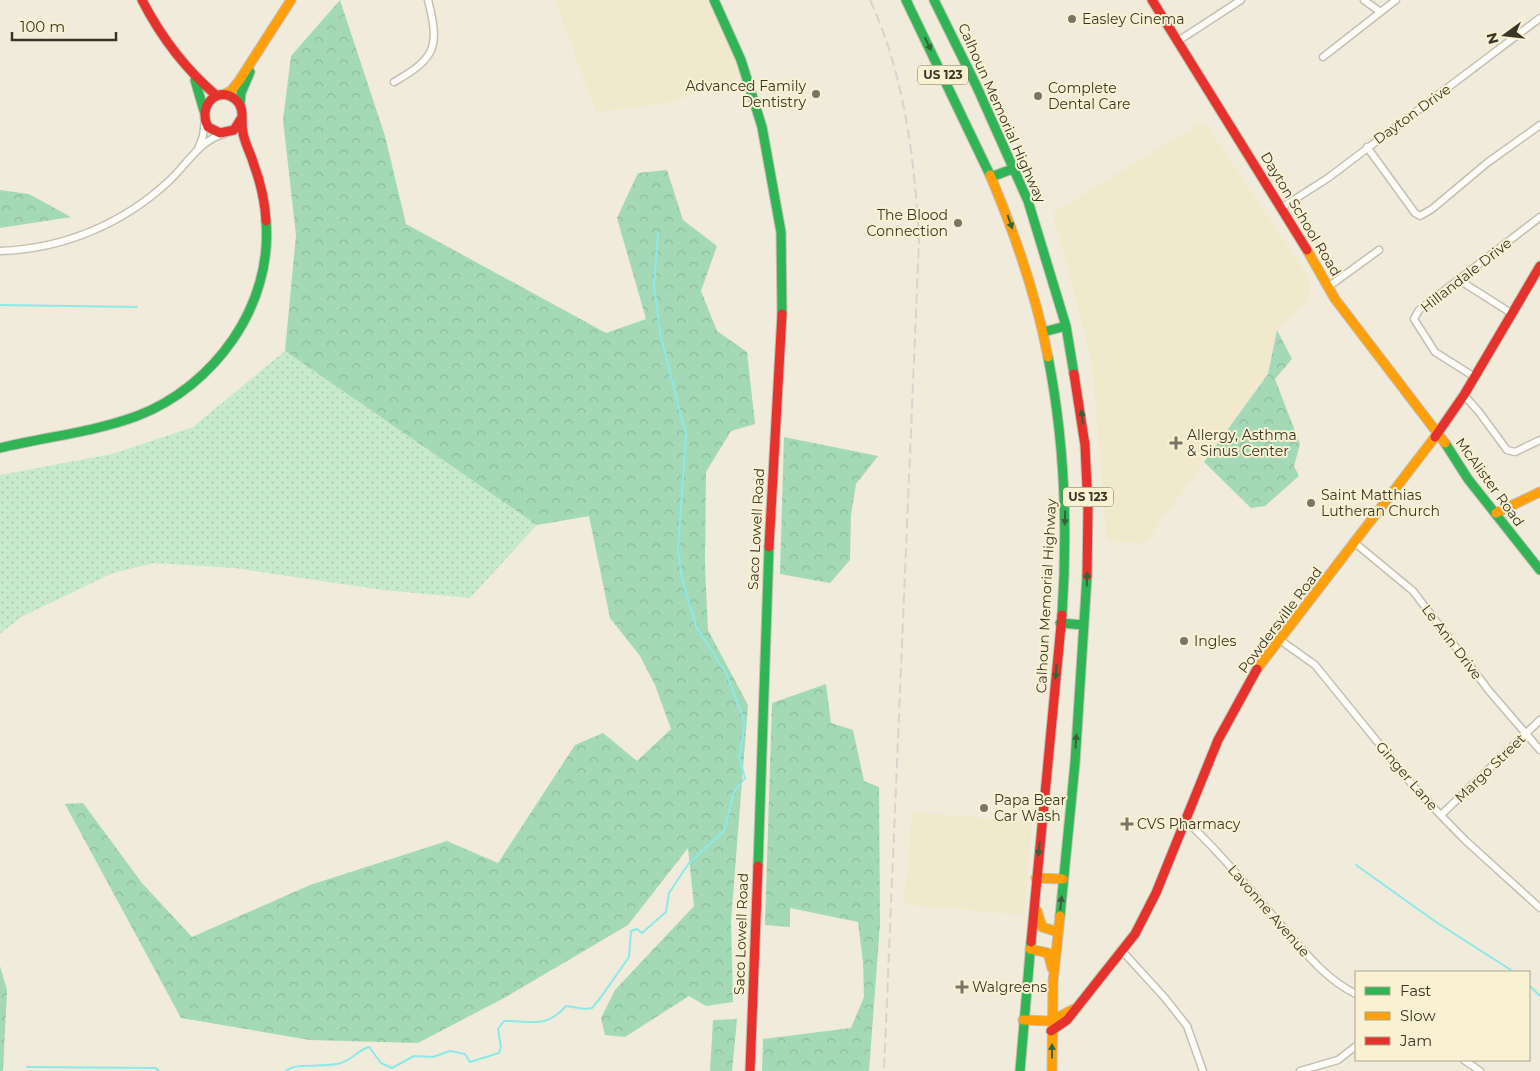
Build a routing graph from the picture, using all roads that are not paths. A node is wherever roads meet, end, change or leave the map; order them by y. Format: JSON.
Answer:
{"nodes":[{"id":1,"x":142,"y":0,"type":"edge"},
{"id":2,"x":291,"y":0,"type":"edge"},
{"id":3,"x":428,"y":0,"type":"edge"},
{"id":4,"x":714,"y":0,"type":"edge"},
{"id":5,"x":906,"y":0,"type":"edge"},
{"id":6,"x":934,"y":0,"type":"edge"},
{"id":7,"x":1152,"y":0,"type":"edge"},
{"id":8,"x":1241,"y":0,"type":"edge"},
{"id":9,"x":1364,"y":0,"type":"edge"},
{"id":10,"x":1396,"y":0,"type":"edge"},
{"id":11,"x":1379,"y":12,"type":"junction"},
{"id":12,"x":1540,"y":18,"type":"edge"},
{"id":13,"x":1178,"y":41,"type":"junction"},
{"id":14,"x":1323,"y":57,"type":"dead end"},
{"id":15,"x":255,"y":58,"type":"junction"},
{"id":16,"x":192,"y":74,"type":"junction"},
{"id":17,"x":394,"y":82,"type":"dead end"},
{"id":18,"x":219,"y":95,"type":"junction"},
{"id":19,"x":240,"y":104,"type":"junction"},
{"id":20,"x":204,"y":116,"type":"junction"},
{"id":21,"x":242,"y":117,"type":"junction"},
{"id":22,"x":1540,"y":125,"type":"edge"},
{"id":23,"x":227,"y":133,"type":"junction"},
{"id":24,"x":1367,"y":148,"type":"junction"},
{"id":25,"x":198,"y":150,"type":"junction"},
{"id":26,"x":252,"y":160,"type":"junction"},
{"id":27,"x":1014,"y":168,"type":"junction"},
{"id":28,"x":991,"y":177,"type":"junction"},
{"id":29,"x":1282,"y":208,"type":"junction"},
{"id":30,"x":1540,"y":217,"type":"edge"},
{"id":31,"x":1379,"y":250,"type":"dead end"},
{"id":32,"x":0,"y":251,"type":"edge"},
{"id":33,"x":1540,"y":266,"type":"edge"},
{"id":34,"x":1459,"y":280,"type":"junction"},
{"id":35,"x":1328,"y":287,"type":"junction"},
{"id":36,"x":1511,"y":313,"type":"junction"},
{"id":37,"x":1066,"y":326,"type":"junction"},
{"id":38,"x":1043,"y":332,"type":"junction"},
{"id":39,"x":1473,"y":376,"type":"junction"},
{"id":40,"x":1464,"y":395,"type":"junction"},
{"id":41,"x":1438,"y":433,"type":"junction"},
{"id":42,"x":1540,"y":440,"type":"edge"},
{"id":43,"x":0,"y":448,"type":"edge"},
{"id":44,"x":1540,"y":492,"type":"edge"},
{"id":45,"x":1496,"y":512,"type":"junction"},
{"id":46,"x":1355,"y":543,"type":"junction"},
{"id":47,"x":1540,"y":570,"type":"edge"},
{"id":48,"x":1060,"y":623,"type":"junction"},
{"id":49,"x":1084,"y":625,"type":"junction"},
{"id":50,"x":1280,"y":640,"type":"junction"},
{"id":51,"x":1540,"y":720,"type":"edge"},
{"id":52,"x":1525,"y":734,"type":"junction"},
{"id":53,"x":1540,"y":750,"type":"edge"},
{"id":54,"x":1441,"y":815,"type":"junction"},
{"id":55,"x":1186,"y":821,"type":"junction"},
{"id":56,"x":1036,"y":878,"type":"junction"},
{"id":57,"x":1064,"y":879,"type":"junction"},
{"id":58,"x":1034,"y":900,"type":"junction"},
{"id":59,"x":1540,"y":908,"type":"edge"},
{"id":60,"x":1058,"y":932,"type":"junction"},
{"id":61,"x":1030,"y":949,"type":"junction"},
{"id":62,"x":1123,"y":952,"type":"junction"},
{"id":63,"x":1054,"y":974,"type":"junction"},
{"id":64,"x":1355,"y":994,"type":"edge"},
{"id":65,"x":1076,"y":1008,"type":"junction"},
{"id":66,"x":1023,"y":1020,"type":"junction"},
{"id":67,"x":1051,"y":1021,"type":"junction"},
{"id":68,"x":1051,"y":1032,"type":"junction"},
{"id":69,"x":1355,"y":1047,"type":"edge"},
{"id":70,"x":1465,"y":1061,"type":"edge"},
{"id":71,"x":750,"y":1071,"type":"edge"},
{"id":72,"x":1020,"y":1071,"type":"edge"},
{"id":73,"x":1052,"y":1071,"type":"edge"},
{"id":74,"x":1203,"y":1071,"type":"edge"},
{"id":75,"x":1300,"y":1071,"type":"edge"},
{"id":76,"x":1480,"y":1071,"type":"edge"}],
"edges":[{"from":1,"to":16,"type":"main road"},
{"from":2,"to":15,"type":"main road"},
{"from":3,"to":17,"type":"street"},
{"from":4,"to":71,"type":"main road","name":"Saco Lowell Road"},
{"from":5,"to":28,"type":"main road","name":"Calhoun Memorial Highway","number":"US 123","one_way":true},
{"from":6,"to":27,"type":"main road","name":"Calhoun Memorial Highway","number":"US 123"},
{"from":7,"to":13,"type":"main road","name":"Dayton School Road"},
{"from":8,"to":13,"type":"street"},
{"from":9,"to":11,"type":"street"},
{"from":10,"to":11,"type":"street"},
{"from":11,"to":14,"type":"street"},
{"from":12,"to":24,"type":"street","name":"Dayton Drive"},
{"from":13,"to":29,"type":"main road","name":"Dayton School Road"},
{"from":15,"to":18,"type":"main road"},
{"from":15,"to":19,"type":"main road"},
{"from":16,"to":18,"type":"main road"},
{"from":16,"to":20,"type":"main road"},
{"from":18,"to":19,"type":"main road"},
{"from":18,"to":20,"type":"main road"},
{"from":19,"to":21,"type":"main road"},
{"from":20,"to":23,"type":"main road"},
{"from":20,"to":25,"type":"street"},
{"from":21,"to":23,"type":"main road"},
{"from":21,"to":26,"type":"main road"},
{"from":22,"to":24,"type":"street"},
{"from":23,"to":25,"type":"street"},
{"from":23,"to":26,"type":"main road"},
{"from":24,"to":29,"type":"street","name":"Dayton Drive"},
{"from":25,"to":32,"type":"street"},
{"from":26,"to":43,"type":"main road"},
{"from":27,"to":28,"type":"main road"},
{"from":27,"to":37,"type":"main road","name":"Calhoun Memorial Highway","number":"US 123"},
{"from":28,"to":38,"type":"main road","name":"Calhoun Memorial Highway","number":"US 123","one_way":true},
{"from":29,"to":35,"type":"main road","name":"Dayton School Road"},
{"from":30,"to":34,"type":"street","name":"Hillandale Drive"},
{"from":31,"to":35,"type":"street"},
{"from":33,"to":36,"type":"main road","name":"Powdersville Road"},
{"from":34,"to":36,"type":"street"},
{"from":34,"to":39,"type":"street","name":"Hillandale Drive"},
{"from":35,"to":41,"type":"main road","name":"Dayton School Road"},
{"from":36,"to":39,"type":"main road","name":"Powdersville Road"},
{"from":37,"to":38,"type":"main road"},
{"from":49,"to":37,"type":"main road","name":"Calhoun Memorial Highway","number":"US 123","one_way":true},
{"from":38,"to":48,"type":"main road","name":"Calhoun Memorial Highway","number":"US 123","one_way":true},
{"from":39,"to":40,"type":"main road","name":"Powdersville Road"},
{"from":40,"to":41,"type":"main road","name":"Powdersville Road"},
{"from":40,"to":42,"type":"street"},
{"from":41,"to":45,"type":"main road","name":"McAlister Road"},
{"from":41,"to":46,"type":"main road","name":"Powdersville Road"},
{"from":44,"to":45,"type":"main road"},
{"from":45,"to":47,"type":"main road","name":"McAlister Road"},
{"from":46,"to":50,"type":"main road","name":"Powdersville Road"},
{"from":46,"to":52,"type":"street","name":"Le Ann Drive"},
{"from":48,"to":49,"type":"main road"},
{"from":48,"to":56,"type":"main road","name":"Calhoun Memorial Highway","number":"US 123","one_way":true},
{"from":57,"to":49,"type":"main road","name":"Calhoun Memorial Highway","number":"US 123","one_way":true},
{"from":50,"to":54,"type":"street","name":"Ginger Lane"},
{"from":50,"to":55,"type":"main road","name":"Powdersville Road"},
{"from":51,"to":52,"type":"street","name":"Margo Street"},
{"from":52,"to":53,"type":"street","name":"Le Ann Drive"},
{"from":52,"to":54,"type":"street","name":"Margo Street"},
{"from":54,"to":59,"type":"street","name":"Ginger Lane"},
{"from":55,"to":62,"type":"main road","name":"Powdersville Road"},
{"from":55,"to":64,"type":"street","name":"Lavonne Avenue"},
{"from":56,"to":57,"type":"main road"},
{"from":56,"to":58,"type":"main road","name":"Calhoun Memorial Highway","number":"US 123"},
{"from":60,"to":57,"type":"main road","name":"Calhoun Memorial Highway","number":"US 123","one_way":true},
{"from":58,"to":60,"type":"main road"},
{"from":58,"to":61,"type":"main road","name":"Calhoun Memorial Highway","number":"US 123"},
{"from":60,"to":63,"type":"main road","name":"Calhoun Memorial Highway","number":"US 123"},
{"from":61,"to":63,"type":"main road"},
{"from":61,"to":66,"type":"main road","name":"Calhoun Memorial Highway","number":"US 123"},
{"from":62,"to":65,"type":"main road","name":"Powdersville Road"},
{"from":62,"to":74,"type":"street"},
{"from":63,"to":67,"type":"main road","name":"Calhoun Memorial Highway","number":"US 123"},
{"from":65,"to":67,"type":"main road","name":"Powdersville Road"},
{"from":65,"to":68,"type":"main road","name":"Powdersville Road"},
{"from":66,"to":67,"type":"main road","name":"Powdersville Road"},
{"from":66,"to":72,"type":"main road","name":"Calhoun Memorial Highway","number":"US 123"},
{"from":67,"to":68,"type":"main road","name":"Calhoun Memorial Highway","number":"US 123"},
{"from":73,"to":68,"type":"main road","name":"Calhoun Memorial Highway","number":"US 123","one_way":true},
{"from":69,"to":75,"type":"street"},
{"from":70,"to":76,"type":"street"}]}
